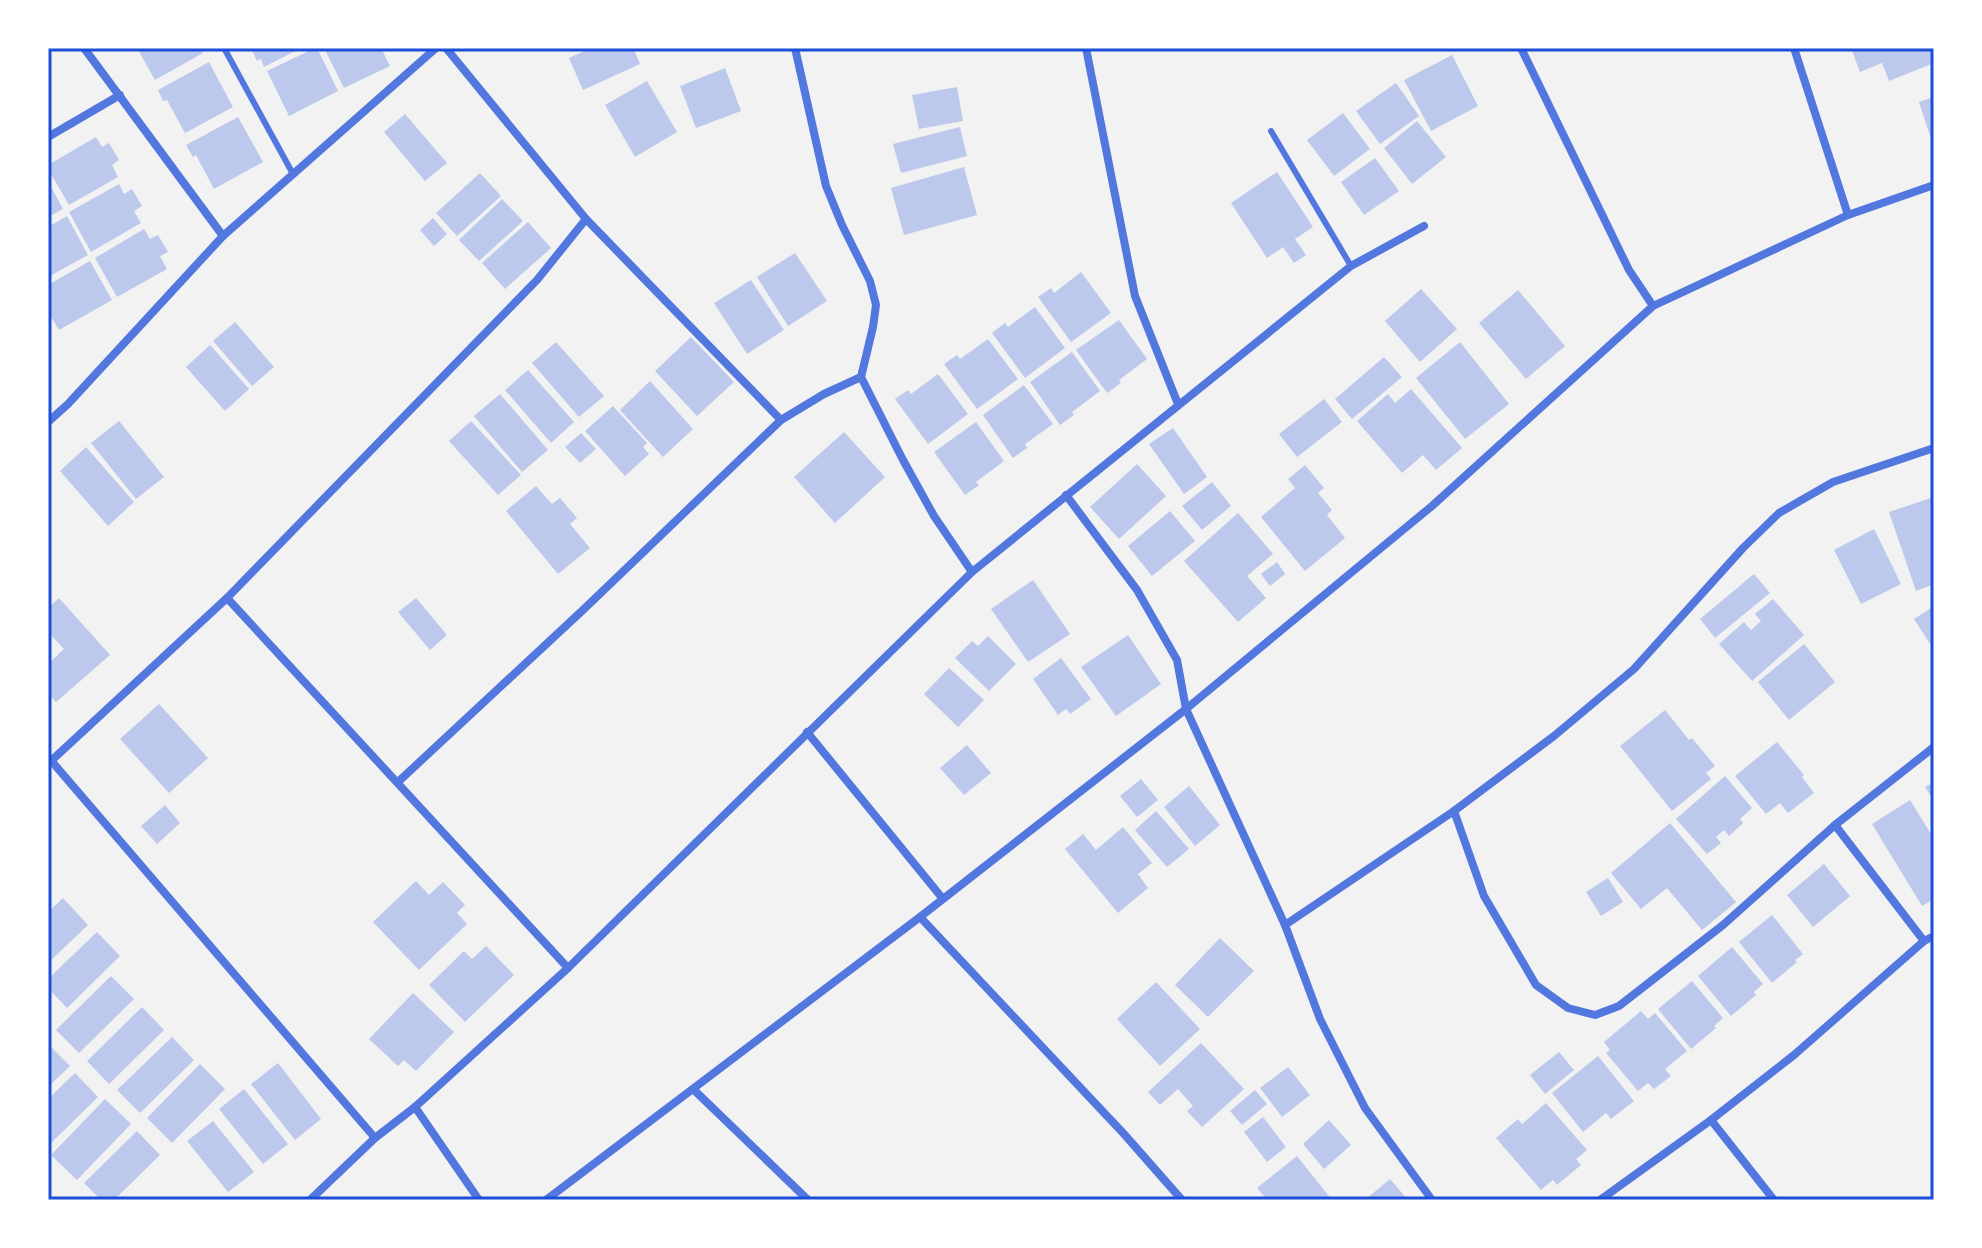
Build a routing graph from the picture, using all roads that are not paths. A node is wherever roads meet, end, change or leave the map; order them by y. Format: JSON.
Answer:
{"nodes":[{"id":1,"x":84,"y":48,"type":"edge"},
{"id":2,"x":224,"y":48,"type":"edge"},
{"id":3,"x":436,"y":48,"type":"edge"},
{"id":4,"x":446,"y":48,"type":"edge"},
{"id":5,"x":795,"y":48,"type":"edge"},
{"id":6,"x":1086,"y":48,"type":"edge"},
{"id":7,"x":1521,"y":48,"type":"edge"},
{"id":8,"x":1794,"y":48,"type":"edge"},
{"id":9,"x":120,"y":95,"type":"junction"},
{"id":10,"x":1271,"y":131,"type":"dead end"},
{"id":11,"x":48,"y":137,"type":"edge"},
{"id":12,"x":293,"y":174,"type":"junction"},
{"id":13,"x":1934,"y":185,"type":"edge"},
{"id":14,"x":1848,"y":215,"type":"junction"},
{"id":15,"x":586,"y":219,"type":"junction"},
{"id":16,"x":1424,"y":226,"type":"dead end"},
{"id":17,"x":223,"y":236,"type":"junction"},
{"id":18,"x":1351,"y":266,"type":"junction"},
{"id":19,"x":1653,"y":306,"type":"junction"},
{"id":20,"x":861,"y":377,"type":"junction"},
{"id":21,"x":1178,"y":404,"type":"junction"},
{"id":22,"x":781,"y":420,"type":"junction"},
{"id":23,"x":48,"y":422,"type":"edge"},
{"id":24,"x":1934,"y":448,"type":"edge"},
{"id":25,"x":1066,"y":495,"type":"junction"},
{"id":26,"x":972,"y":572,"type":"junction"},
{"id":27,"x":227,"y":598,"type":"junction"},
{"id":28,"x":1186,"y":709,"type":"junction"},
{"id":29,"x":807,"y":732,"type":"junction"},
{"id":30,"x":1934,"y":747,"type":"edge"},
{"id":31,"x":50,"y":758,"type":"edge"},
{"id":32,"x":398,"y":782,"type":"junction"},
{"id":33,"x":1454,"y":811,"type":"junction"},
{"id":34,"x":1835,"y":825,"type":"junction"},
{"id":35,"x":943,"y":899,"type":"junction"},
{"id":36,"x":920,"y":917,"type":"junction"},
{"id":37,"x":1285,"y":925,"type":"junction"},
{"id":38,"x":1934,"y":936,"type":"edge"},
{"id":39,"x":1924,"y":941,"type":"junction"},
{"id":40,"x":568,"y":968,"type":"junction"},
{"id":41,"x":693,"y":1089,"type":"junction"},
{"id":42,"x":415,"y":1107,"type":"junction"},
{"id":43,"x":1711,"y":1120,"type":"junction"},
{"id":44,"x":375,"y":1138,"type":"junction"},
{"id":45,"x":310,"y":1200,"type":"edge"},
{"id":46,"x":479,"y":1200,"type":"edge"},
{"id":47,"x":546,"y":1200,"type":"edge"},
{"id":48,"x":808,"y":1200,"type":"edge"},
{"id":49,"x":1182,"y":1200,"type":"edge"},
{"id":50,"x":1432,"y":1200,"type":"edge"},
{"id":51,"x":1600,"y":1200,"type":"edge"},
{"id":52,"x":1774,"y":1200,"type":"edge"}],
"edges":[{"from":1,"to":9,"type":"street"},
{"from":2,"to":12,"type":"lane"},
{"from":3,"to":12,"type":"street"},
{"from":4,"to":15,"type":"street"},
{"from":5,"to":20,"type":"street"},
{"from":6,"to":21,"type":"street"},
{"from":7,"to":19,"type":"street"},
{"from":8,"to":14,"type":"street"},
{"from":9,"to":11,"type":"street"},
{"from":9,"to":17,"type":"street"},
{"from":10,"to":18,"type":"lane"},
{"from":12,"to":17,"type":"street"},
{"from":13,"to":14,"type":"street"},
{"from":14,"to":19,"type":"street"},
{"from":15,"to":22,"type":"street"},
{"from":15,"to":27,"type":"street"},
{"from":16,"to":18,"type":"street"},
{"from":17,"to":23,"type":"street"},
{"from":18,"to":21,"type":"street"},
{"from":19,"to":28,"type":"street"},
{"from":20,"to":22,"type":"street"},
{"from":20,"to":26,"type":"street"},
{"from":21,"to":25,"type":"street"},
{"from":22,"to":32,"type":"street"},
{"from":24,"to":33,"type":"street"},
{"from":25,"to":26,"type":"street"},
{"from":25,"to":28,"type":"street"},
{"from":26,"to":29,"type":"street"},
{"from":27,"to":31,"type":"street"},
{"from":27,"to":32,"type":"street"},
{"from":28,"to":35,"type":"street"},
{"from":28,"to":37,"type":"street"},
{"from":29,"to":35,"type":"street"},
{"from":29,"to":40,"type":"street"},
{"from":30,"to":34,"type":"street"},
{"from":31,"to":44,"type":"street"},
{"from":32,"to":40,"type":"street"},
{"from":33,"to":34,"type":"street"},
{"from":33,"to":37,"type":"street"},
{"from":34,"to":39,"type":"street"},
{"from":35,"to":36,"type":"street"},
{"from":36,"to":41,"type":"street"},
{"from":36,"to":49,"type":"street"},
{"from":37,"to":50,"type":"street"},
{"from":38,"to":39,"type":"street"},
{"from":39,"to":43,"type":"street"},
{"from":40,"to":42,"type":"street"},
{"from":41,"to":47,"type":"street"},
{"from":41,"to":48,"type":"street"},
{"from":42,"to":44,"type":"street"},
{"from":42,"to":46,"type":"street"},
{"from":43,"to":51,"type":"street"},
{"from":43,"to":52,"type":"street"},
{"from":44,"to":45,"type":"street"}]}
